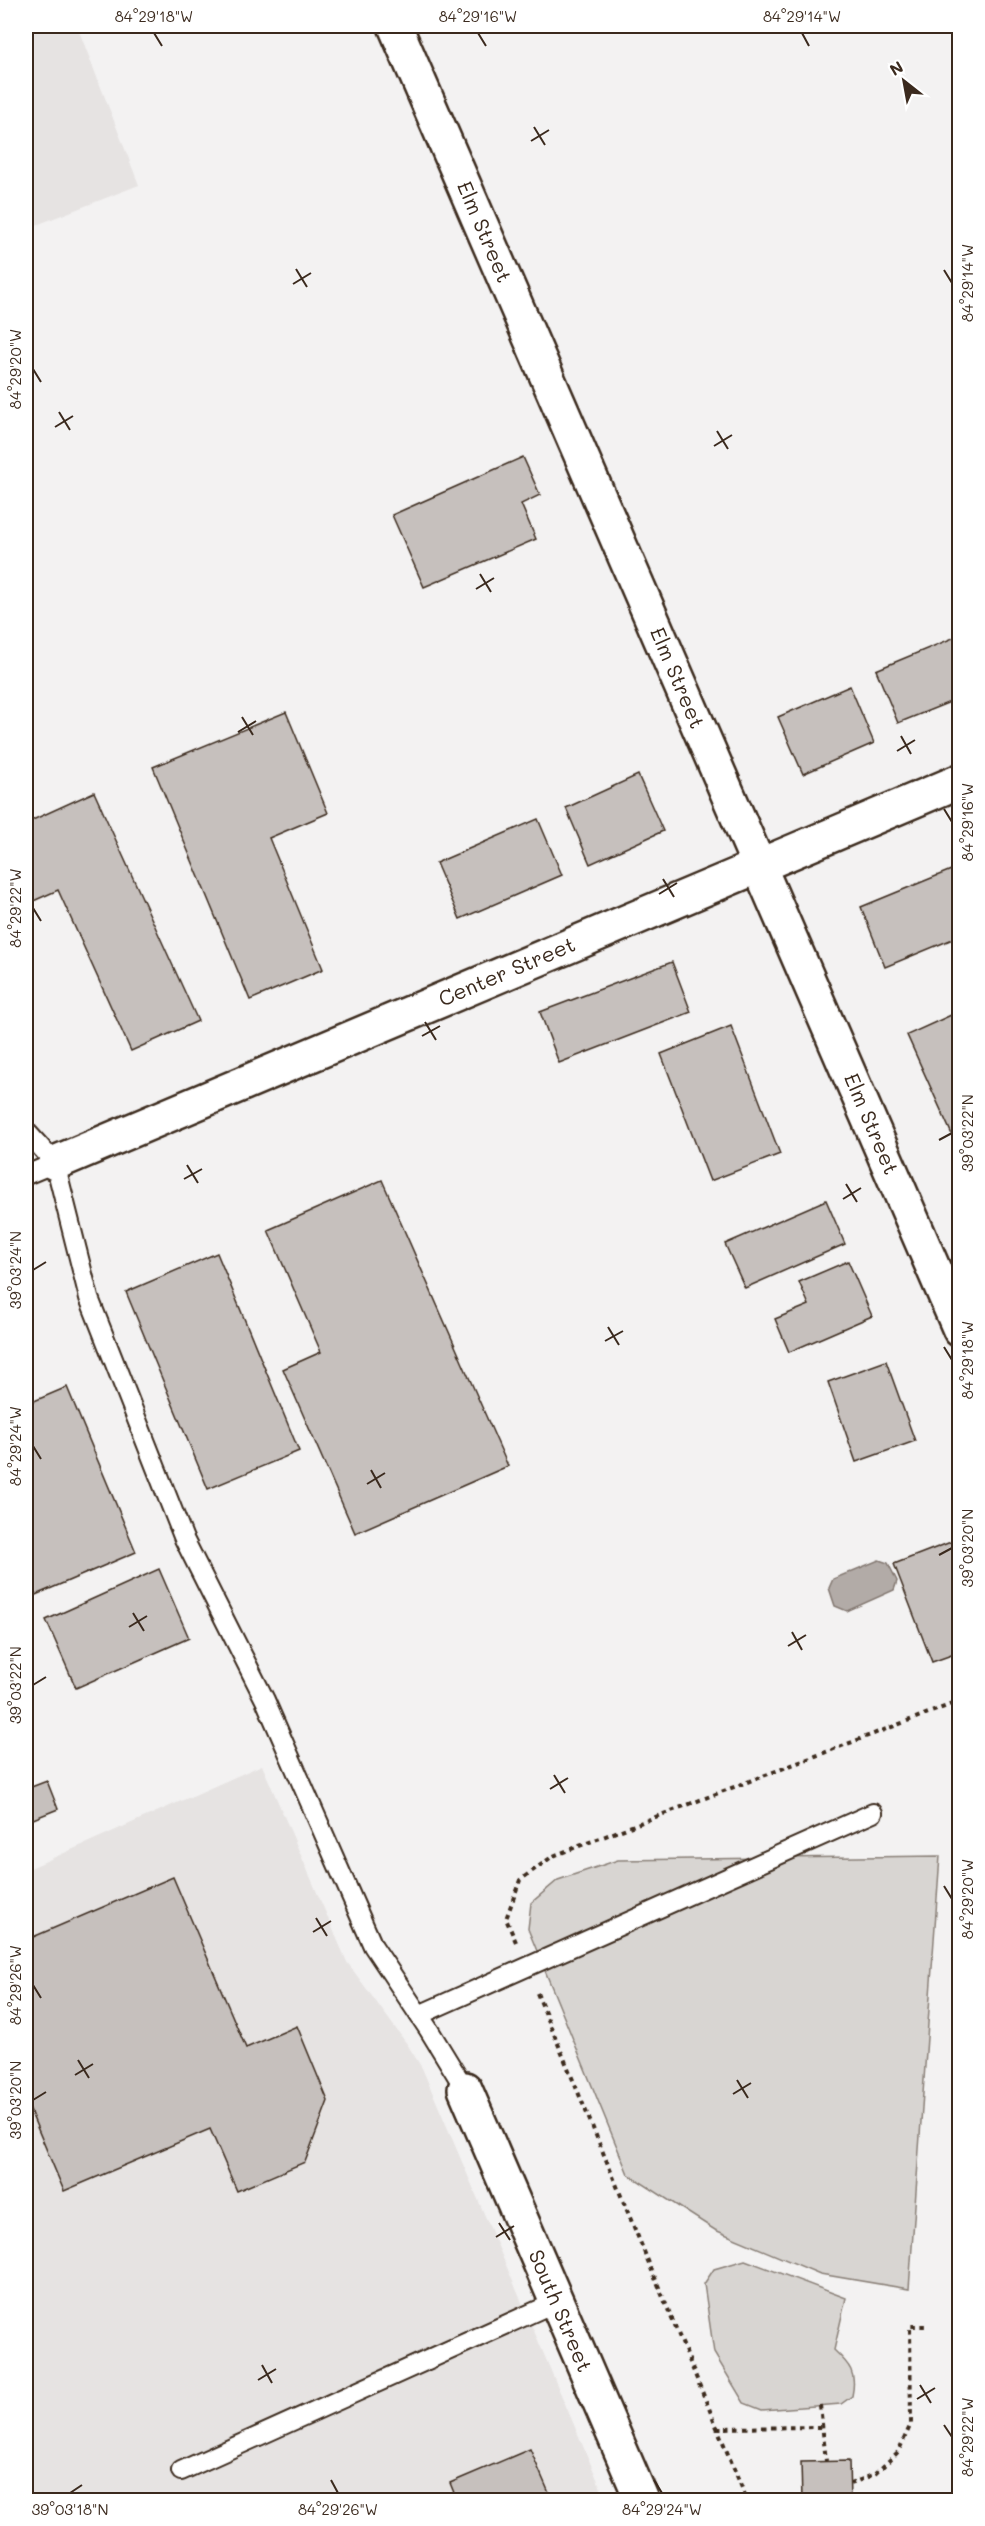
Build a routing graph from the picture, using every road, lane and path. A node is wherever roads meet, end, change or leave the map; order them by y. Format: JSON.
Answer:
{"nodes":[{"id":1,"x":396,"y":26,"type":"edge"},
{"id":2,"x":960,"y":781,"type":"edge"},
{"id":3,"x":761,"y":866,"type":"junction"},
{"id":4,"x":26,"y":1131,"type":"edge"},
{"id":5,"x":40,"y":1169,"type":"edge"},
{"id":6,"x":960,"y":1330,"type":"edge"},
{"id":7,"x":960,"y":1701,"type":"edge"},
{"id":8,"x":873,"y":1813,"type":"dead end"},
{"id":9,"x":526,"y":1968,"type":"junction"},
{"id":10,"x":419,"y":2016,"type":"junction"},
{"id":11,"x":465,"y":2089,"type":"joint"},
{"id":12,"x":556,"y":2302,"type":"junction"},
{"id":13,"x":926,"y":2326,"type":"dead end"},
{"id":14,"x":820,"y":2405,"type":"dead end"},
{"id":15,"x":822,"y":2427,"type":"junction"},
{"id":16,"x":717,"y":2428,"type":"junction"},
{"id":17,"x":826,"y":2461,"type":"dead end"},
{"id":18,"x":181,"y":2471,"type":"dead end"},
{"id":19,"x":850,"y":2484,"type":"dead end"},
{"id":20,"x":642,"y":2500,"type":"edge"},
{"id":21,"x":747,"y":2500,"type":"edge"}],
"edges":[{"from":1,"to":3,"type":"street","name":"Elm Street"},
{"from":2,"to":3,"type":"street","name":"Center Street"},
{"from":3,"to":5,"type":"street","name":"Center Street"},
{"from":3,"to":6,"type":"street","name":"Elm Street"},
{"from":4,"to":5,"type":"lane"},
{"from":5,"to":10,"type":"lane"},
{"from":7,"to":9,"type":"path"},
{"from":8,"to":9,"type":"lane"},
{"from":9,"to":10,"type":"lane"},
{"from":9,"to":16,"type":"path"},
{"from":10,"to":11,"type":"lane"},
{"from":11,"to":12,"type":"street","name":"South Street"},
{"from":12,"to":18,"type":"lane"},
{"from":12,"to":20,"type":"street","name":"South Street"},
{"from":13,"to":19,"type":"path"},
{"from":14,"to":15,"type":"path"},
{"from":15,"to":16,"type":"path"},
{"from":15,"to":17,"type":"path"},
{"from":16,"to":21,"type":"path"}]}
